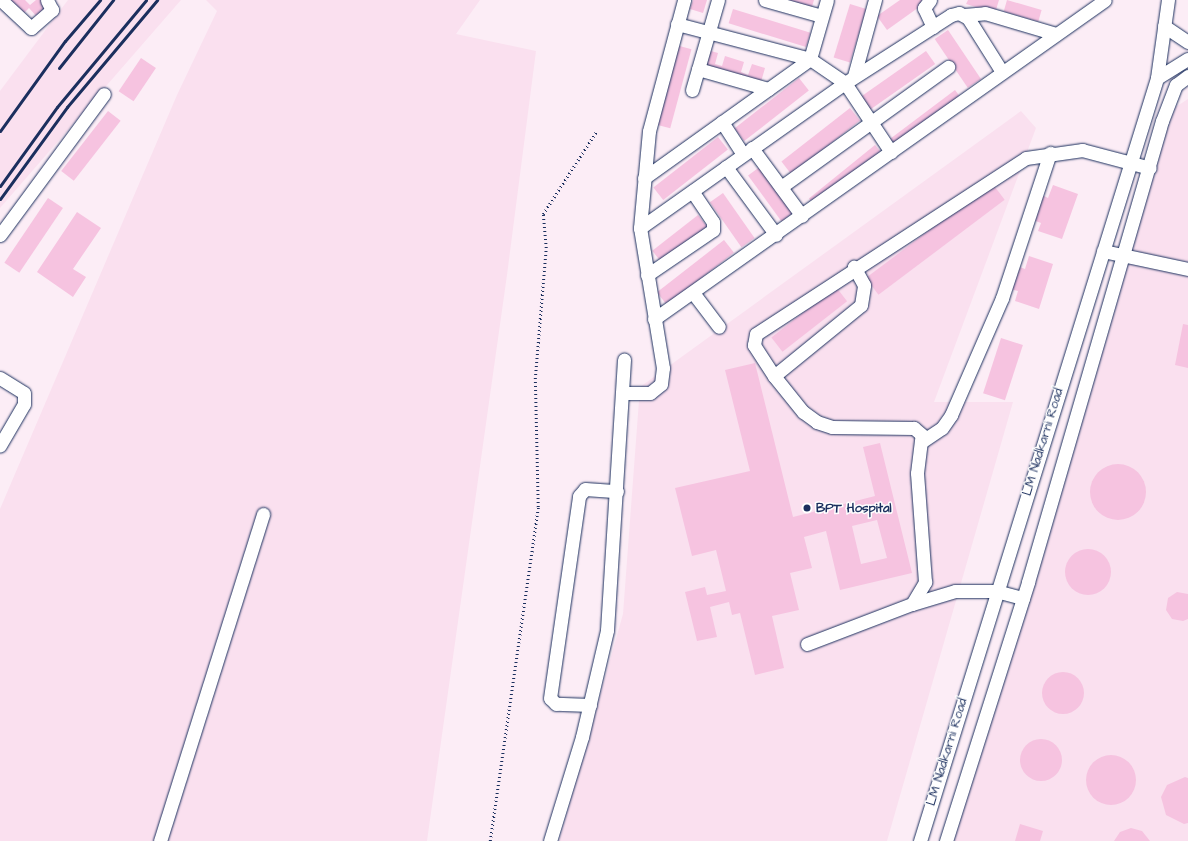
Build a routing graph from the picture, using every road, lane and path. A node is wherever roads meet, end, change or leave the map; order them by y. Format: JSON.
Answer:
{"nodes":[{"id":1,"x":1,"y":0,"type":"edge"},
{"id":2,"x":47,"y":0,"type":"edge"},
{"id":3,"x":684,"y":0,"type":"edge"},
{"id":4,"x":718,"y":0,"type":"edge"},
{"id":5,"x":765,"y":0,"type":"edge"},
{"id":6,"x":827,"y":0,"type":"edge"},
{"id":7,"x":874,"y":0,"type":"edge"},
{"id":8,"x":930,"y":0,"type":"edge"},
{"id":9,"x":1105,"y":0,"type":"edge"},
{"id":10,"x":1168,"y":0,"type":"edge"},
{"id":11,"x":964,"y":15,"type":"junction"},
{"id":12,"x":822,"y":16,"type":"junction"},
{"id":13,"x":677,"y":24,"type":"junction"},
{"id":14,"x":933,"y":26,"type":"junction"},
{"id":15,"x":1164,"y":26,"type":"junction"},
{"id":16,"x":708,"y":32,"type":"junction"},
{"id":17,"x":1056,"y":34,"type":"junction"},
{"id":18,"x":1188,"y":42,"type":"edge"},
{"id":19,"x":810,"y":59,"type":"junction"},
{"id":20,"x":1188,"y":59,"type":"edge"},
{"id":21,"x":948,"y":67,"type":"dead end"},
{"id":22,"x":698,"y":69,"type":"junction"},
{"id":23,"x":1002,"y":72,"type":"junction"},
{"id":24,"x":1188,"y":76,"type":"edge"},
{"id":25,"x":1157,"y":78,"type":"junction"},
{"id":26,"x":850,"y":79,"type":"junction"},
{"id":27,"x":1176,"y":85,"type":"junction"},
{"id":28,"x":768,"y":89,"type":"junction"},
{"id":29,"x":692,"y":90,"type":"dead end"},
{"id":30,"x":104,"y":94,"type":"dead end"},
{"id":31,"x":722,"y":122,"type":"junction"},
{"id":32,"x":871,"y":122,"type":"junction"},
{"id":33,"x":596,"y":132,"type":"dead end"},
{"id":34,"x":748,"y":151,"type":"junction"},
{"id":35,"x":891,"y":152,"type":"junction"},
{"id":36,"x":1050,"y":153,"type":"junction"},
{"id":37,"x":1131,"y":164,"type":"junction"},
{"id":38,"x":726,"y":167,"type":"junction"},
{"id":39,"x":1150,"y":168,"type":"junction"},
{"id":40,"x":644,"y":178,"type":"junction"},
{"id":41,"x":781,"y":187,"type":"junction"},
{"id":42,"x":692,"y":191,"type":"junction"},
{"id":43,"x":802,"y":216,"type":"junction"},
{"id":44,"x":640,"y":228,"type":"junction"},
{"id":45,"x":0,"y":234,"type":"edge"},
{"id":46,"x":776,"y":235,"type":"junction"},
{"id":47,"x":1103,"y":251,"type":"junction"},
{"id":48,"x":1123,"y":257,"type":"junction"},
{"id":49,"x":854,"y":267,"type":"junction"},
{"id":50,"x":1188,"y":269,"type":"edge"},
{"id":51,"x":647,"y":275,"type":"junction"},
{"id":52,"x":694,"y":294,"type":"junction"},
{"id":53,"x":654,"y":319,"type":"junction"},
{"id":54,"x":719,"y":327,"type":"dead end"},
{"id":55,"x":624,"y":360,"type":"dead end"},
{"id":56,"x":774,"y":376,"type":"junction"},
{"id":57,"x":0,"y":378,"type":"edge"},
{"id":58,"x":624,"y":393,"type":"junction"},
{"id":59,"x":921,"y":442,"type":"junction"},
{"id":60,"x":0,"y":445,"type":"edge"},
{"id":61,"x":617,"y":491,"type":"junction"},
{"id":62,"x":263,"y":514,"type":"dead end"},
{"id":63,"x":996,"y":591,"type":"junction"},
{"id":64,"x":1023,"y":598,"type":"junction"},
{"id":65,"x":912,"y":604,"type":"junction"},
{"id":66,"x":807,"y":644,"type":"dead end"},
{"id":67,"x":590,"y":705,"type":"junction"},
{"id":68,"x":160,"y":841,"type":"edge"},
{"id":69,"x":490,"y":841,"type":"edge"},
{"id":70,"x":550,"y":841,"type":"edge"},
{"id":71,"x":920,"y":841,"type":"edge"},
{"id":72,"x":946,"y":841,"type":"edge"}],
"edges":[{"from":1,"to":2,"type":"street"},
{"from":3,"to":13,"type":"street"},
{"from":4,"to":16,"type":"street"},
{"from":5,"to":12,"type":"street"},
{"from":6,"to":12,"type":"street"},
{"from":7,"to":26,"type":"street"},
{"from":8,"to":14,"type":"street"},
{"from":9,"to":17,"type":"street"},
{"from":10,"to":15,"type":"street","name":"LM Nadkarni Road"},
{"from":11,"to":14,"type":"street"},
{"from":11,"to":17,"type":"street"},
{"from":11,"to":23,"type":"street"},
{"from":12,"to":19,"type":"street"},
{"from":13,"to":16,"type":"street"},
{"from":13,"to":40,"type":"street"},
{"from":14,"to":26,"type":"street"},
{"from":15,"to":18,"type":"street"},
{"from":15,"to":25,"type":"street","name":"LM Nadkarni Road"},
{"from":16,"to":19,"type":"street"},
{"from":16,"to":22,"type":"street"},
{"from":17,"to":23,"type":"street"},
{"from":19,"to":26,"type":"street"},
{"from":19,"to":28,"type":"street"},
{"from":20,"to":25,"type":"street"},
{"from":21,"to":32,"type":"street"},
{"from":22,"to":28,"type":"street"},
{"from":22,"to":29,"type":"street"},
{"from":23,"to":35,"type":"street"},
{"from":24,"to":27,"type":"street"},
{"from":25,"to":27,"type":"street"},
{"from":25,"to":37,"type":"street","name":"LM Nadkarni Road"},
{"from":26,"to":32,"type":"street"},
{"from":26,"to":34,"type":"street"},
{"from":27,"to":39,"type":"street","name":"LM Nadkarni Road"},
{"from":28,"to":31,"type":"street"},
{"from":30,"to":45,"type":"street"},
{"from":31,"to":34,"type":"street"},
{"from":31,"to":40,"type":"street"},
{"from":32,"to":35,"type":"street"},
{"from":32,"to":41,"type":"street"},
{"from":33,"to":69,"type":"path"},
{"from":34,"to":38,"type":"street"},
{"from":34,"to":41,"type":"street"},
{"from":35,"to":43,"type":"street"},
{"from":36,"to":37,"type":"street"},
{"from":36,"to":49,"type":"street"},
{"from":36,"to":59,"type":"street"},
{"from":37,"to":39,"type":"street"},
{"from":37,"to":47,"type":"street","name":"LM Nadkarni Road"},
{"from":38,"to":42,"type":"street"},
{"from":38,"to":46,"type":"street"},
{"from":39,"to":48,"type":"street","name":"LM Nadkarni Road"},
{"from":40,"to":44,"type":"street"},
{"from":41,"to":43,"type":"street"},
{"from":42,"to":44,"type":"street"},
{"from":42,"to":51,"type":"street"},
{"from":43,"to":46,"type":"street"},
{"from":44,"to":51,"type":"street"},
{"from":46,"to":52,"type":"street"},
{"from":47,"to":48,"type":"street"},
{"from":47,"to":63,"type":"street","name":"LM Nadkarni Road"},
{"from":48,"to":50,"type":"street"},
{"from":48,"to":64,"type":"street","name":"LM Nadkarni Road"},
{"from":49,"to":56,"type":"street"},
{"from":49,"to":56,"type":"street"},
{"from":51,"to":53,"type":"street"},
{"from":52,"to":53,"type":"street"},
{"from":52,"to":54,"type":"street"},
{"from":53,"to":58,"type":"street"},
{"from":55,"to":58,"type":"street"},
{"from":56,"to":59,"type":"street"},
{"from":57,"to":60,"type":"street"},
{"from":58,"to":61,"type":"street"},
{"from":59,"to":65,"type":"street"},
{"from":61,"to":67,"type":"street"},
{"from":61,"to":67,"type":"street"},
{"from":62,"to":68,"type":"street"},
{"from":63,"to":64,"type":"street"},
{"from":63,"to":65,"type":"street"},
{"from":63,"to":71,"type":"street","name":"LM Nadkarni Road"},
{"from":64,"to":72,"type":"street","name":"LM Nadkarni Road"},
{"from":65,"to":66,"type":"street"},
{"from":67,"to":70,"type":"street"}]}
